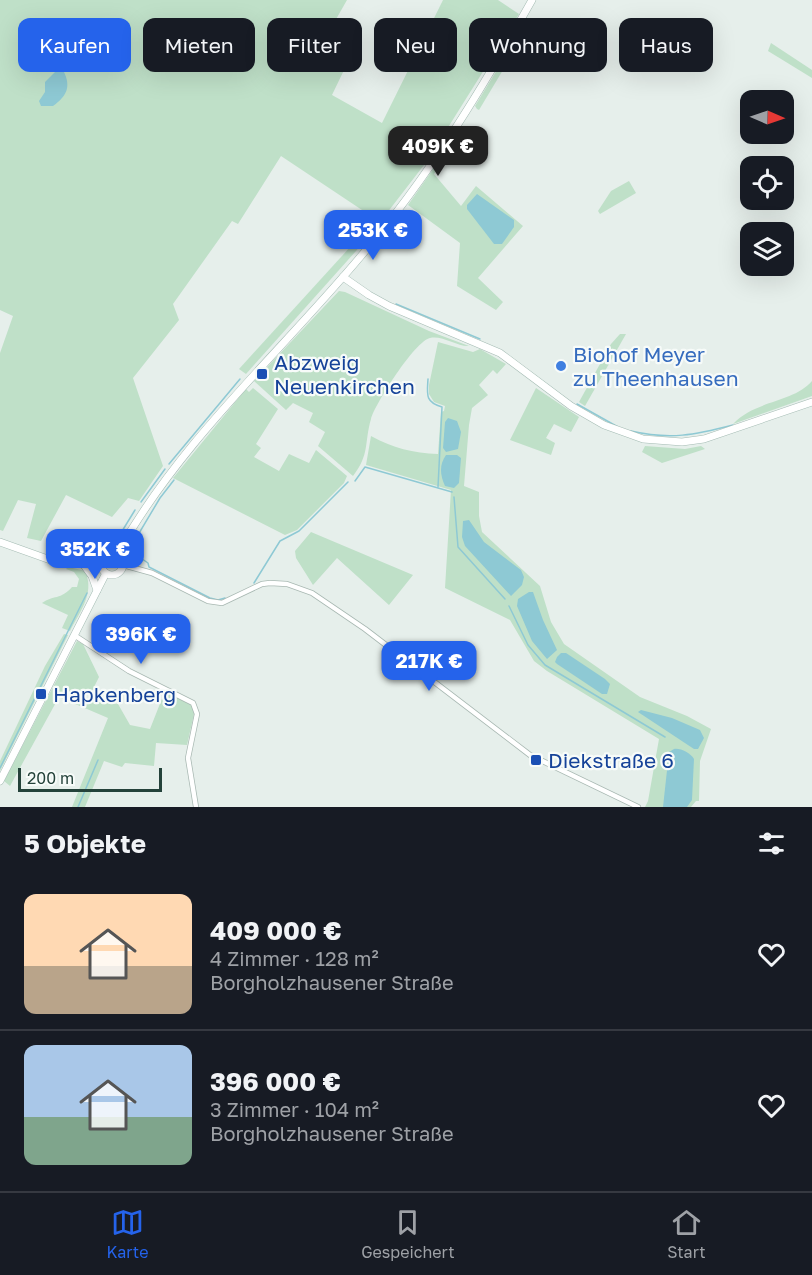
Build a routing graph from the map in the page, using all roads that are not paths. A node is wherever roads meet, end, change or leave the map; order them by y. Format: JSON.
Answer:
{"nodes":[{"id":1,"x":532,"y":0,"type":"edge"},
{"id":2,"x":343,"y":277,"type":"junction"},
{"id":3,"x":812,"y":402,"type":"edge"},
{"id":4,"x":0,"y":542,"type":"edge"},
{"id":5,"x":117,"y":554,"type":"junction"},
{"id":6,"x":82,"y":564,"type":"junction"},
{"id":7,"x":100,"y":564,"type":"junction"},
{"id":8,"x":123,"y":565,"type":"junction"},
{"id":9,"x":106,"y":573,"type":"junction"},
{"id":10,"x":97,"y":590,"type":"junction"},
{"id":11,"x":74,"y":635,"type":"junction"},
{"id":12,"x":0,"y":781,"type":"edge"},
{"id":13,"x":196,"y":807,"type":"edge"},
{"id":14,"x":638,"y":807,"type":"edge"}],
"edges":[{"from":1,"to":2,"type":"main road"},
{"from":2,"to":3,"type":"main road"},
{"from":2,"to":5,"type":"main road"},
{"from":4,"to":6,"type":"main road"},
{"from":5,"to":7,"type":"main road"},
{"from":5,"to":8,"type":"main road"},
{"from":6,"to":7,"type":"main road"},
{"from":6,"to":10,"type":"main road"},
{"from":7,"to":9,"type":"main road"},
{"from":8,"to":9,"type":"main road"},
{"from":8,"to":14,"type":"street"},
{"from":9,"to":10,"type":"main road"},
{"from":10,"to":11,"type":"main road"},
{"from":11,"to":12,"type":"main road"},
{"from":11,"to":13,"type":"street"}]}
